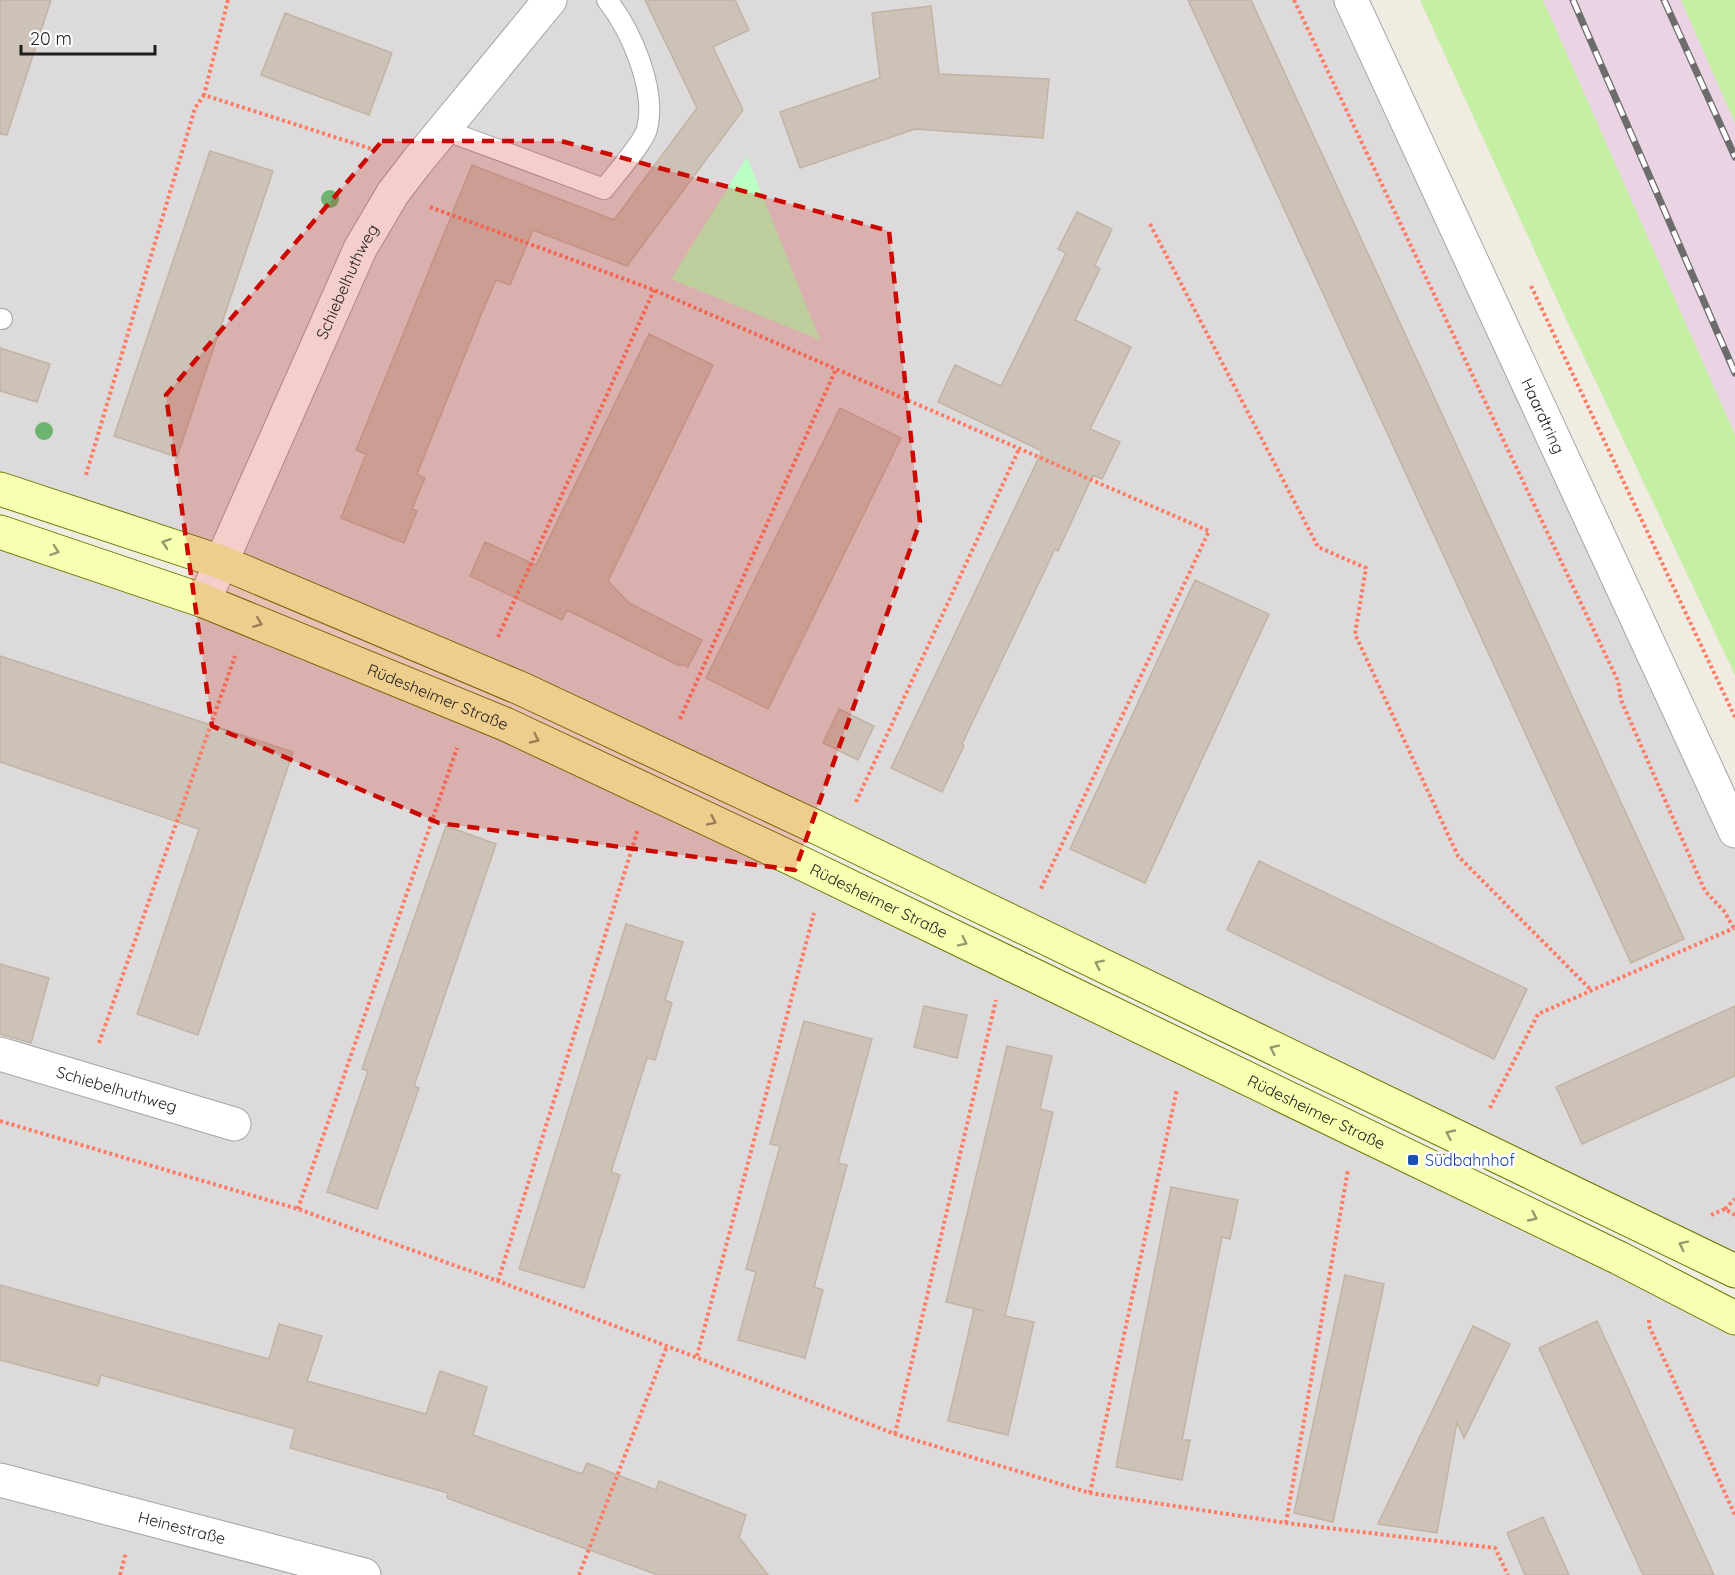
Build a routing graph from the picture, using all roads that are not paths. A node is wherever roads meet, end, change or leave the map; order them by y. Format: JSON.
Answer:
{"nodes":[{"id":1,"x":550,"y":0,"type":"edge"},
{"id":2,"x":607,"y":0,"type":"edge"},
{"id":3,"x":1351,"y":0,"type":"edge"},
{"id":4,"x":442,"y":129,"type":"junction"},
{"id":5,"x":0,"y":489,"type":"edge"},
{"id":6,"x":0,"y":532,"type":"edge"},
{"id":7,"x":221,"y":562,"type":"junction"},
{"id":8,"x":204,"y":601,"type":"junction"},
{"id":9,"x":1735,"y":831,"type":"edge"},
{"id":10,"x":0,"y":1054,"type":"edge"},
{"id":11,"x":234,"y":1124,"type":"dead end"},
{"id":12,"x":1735,"y":1270,"type":"edge"},
{"id":13,"x":1735,"y":1318,"type":"edge"},
{"id":14,"x":0,"y":1480,"type":"edge"},
{"id":15,"x":364,"y":1575,"type":"edge"}],
"edges":[{"from":1,"to":4,"type":"street","name":"Schiebelhuthweg"},
{"from":2,"to":4,"type":"lane"},
{"from":3,"to":9,"type":"street","name":"Haardtring"},
{"from":4,"to":7,"type":"street","name":"Schiebelhuthweg"},
{"from":7,"to":5,"type":"main road","one_way":true},
{"from":6,"to":8,"type":"main road","name":"Rüdesheimer Straße","one_way":true},
{"from":7,"to":8,"type":"street","name":"Schiebelhuthweg"},
{"from":12,"to":7,"type":"main road","one_way":true},
{"from":8,"to":13,"type":"main road","name":"Rüdesheimer Straße","one_way":true},
{"from":10,"to":11,"type":"street","name":"Schiebelhuthweg"},
{"from":14,"to":15,"type":"street","name":"Heinestraße"}]}
